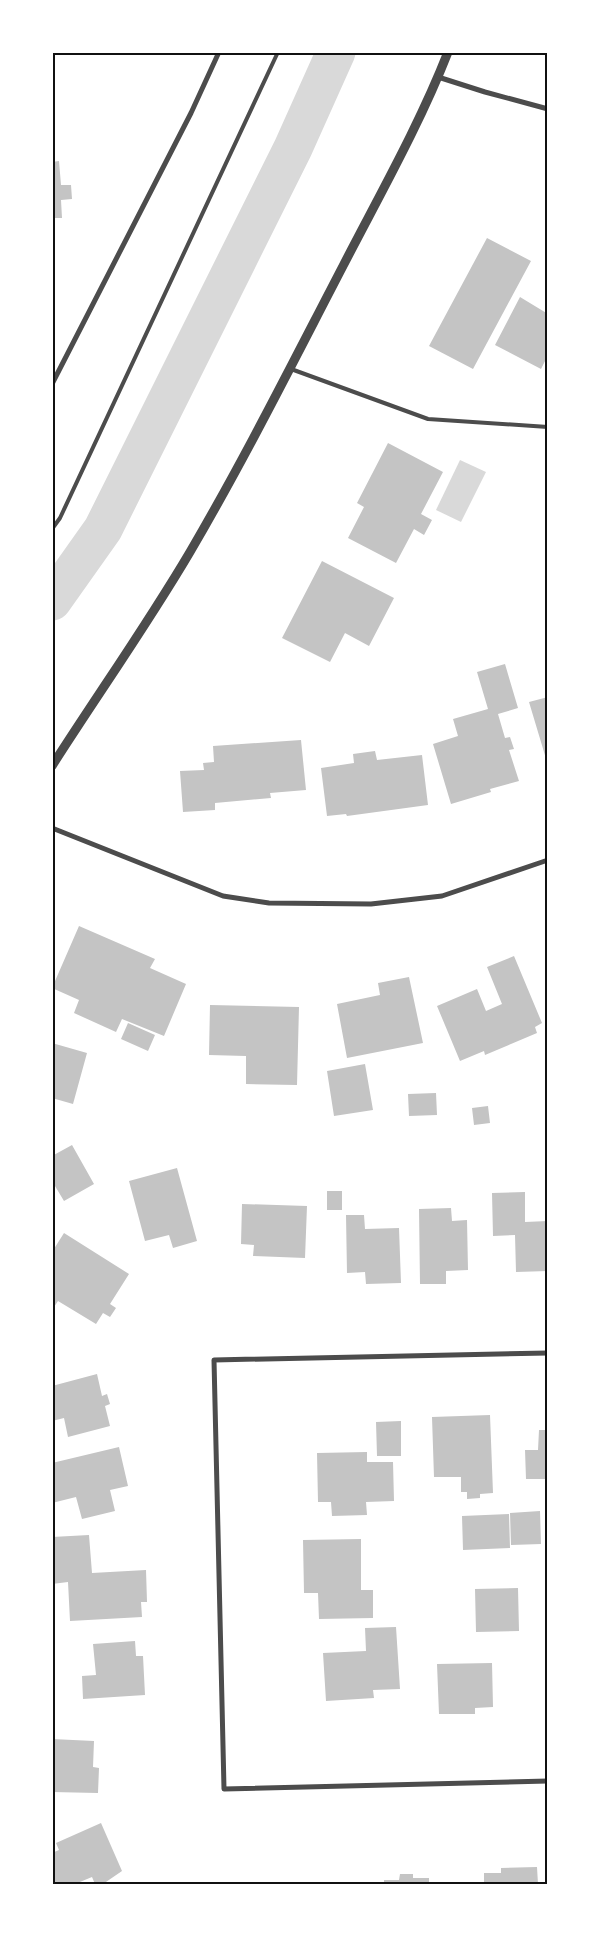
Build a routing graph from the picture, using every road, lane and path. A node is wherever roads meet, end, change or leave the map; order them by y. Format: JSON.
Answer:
{"nodes":[{"id":1,"x":219,"y":52,"type":"edge"},
{"id":2,"x":278,"y":52,"type":"edge"},
{"id":3,"x":448,"y":52,"type":"edge"},
{"id":4,"x":438,"y":77,"type":"junction"},
{"id":5,"x":548,"y":109,"type":"edge"},
{"id":6,"x":290,"y":369,"type":"junction"},
{"id":7,"x":52,"y":384,"type":"edge"},
{"id":8,"x":548,"y":427,"type":"edge"},
{"id":9,"x":52,"y":529,"type":"edge"},
{"id":10,"x":52,"y":766,"type":"edge"},
{"id":11,"x":52,"y":828,"type":"edge"},
{"id":12,"x":548,"y":860,"type":"edge"},
{"id":13,"x":548,"y":1353,"type":"edge"},
{"id":14,"x":548,"y":1781,"type":"edge"}],
"edges":[{"from":1,"to":7,"type":"street"},
{"from":2,"to":9,"type":"lane"},
{"from":3,"to":4,"type":"street"},
{"from":4,"to":5,"type":"street"},
{"from":4,"to":6,"type":"street"},
{"from":6,"to":8,"type":"lane"},
{"from":6,"to":10,"type":"street"},
{"from":11,"to":12,"type":"street"},
{"from":13,"to":14,"type":"street"}]}
